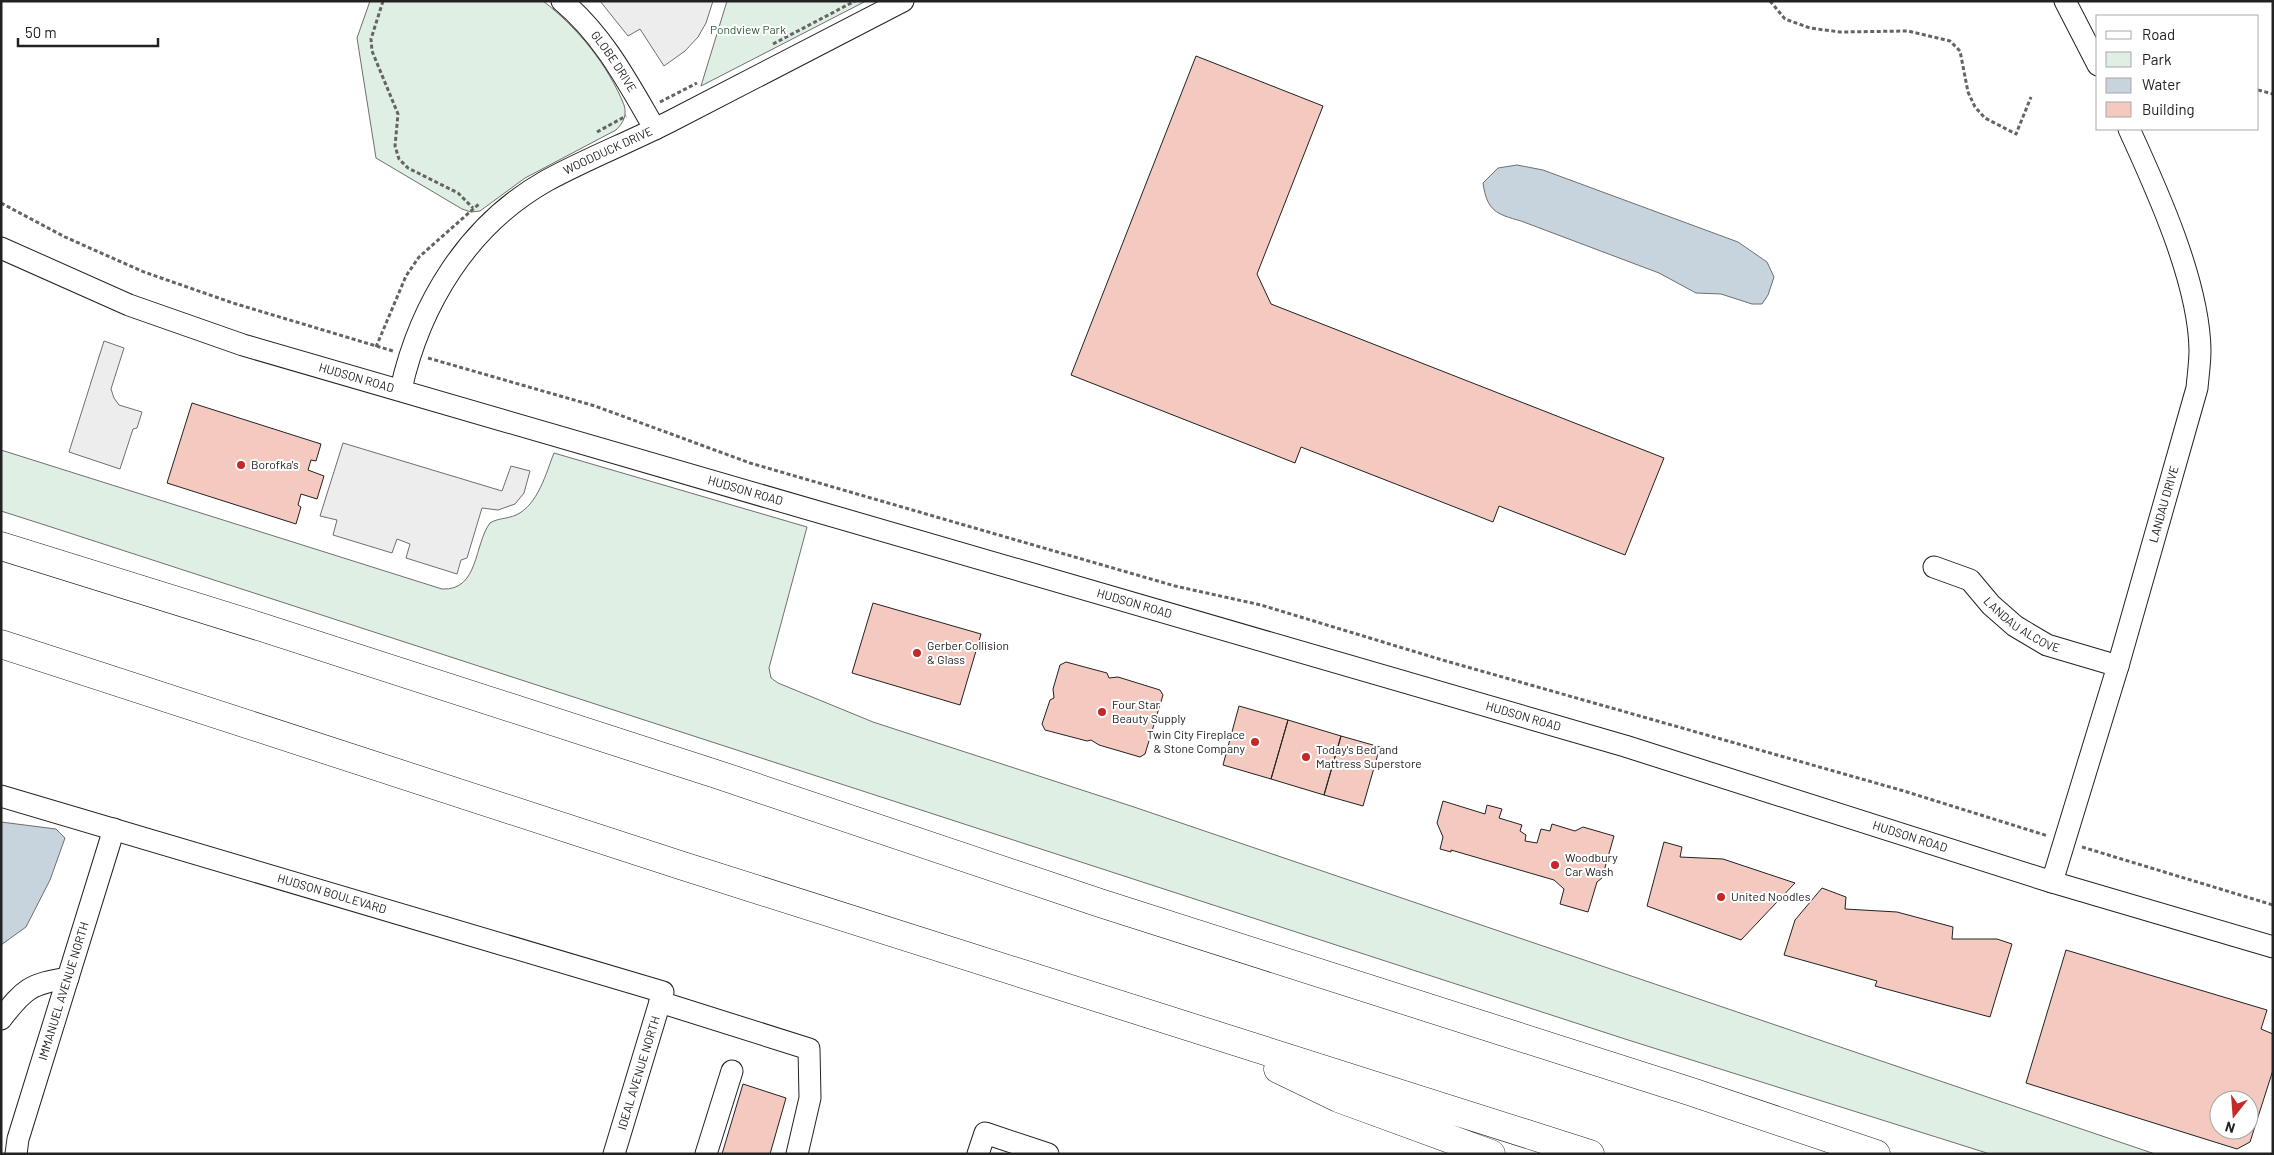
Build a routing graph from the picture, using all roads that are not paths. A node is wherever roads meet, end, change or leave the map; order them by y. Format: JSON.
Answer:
{"nodes":[{"id":1,"x":562,"y":1,"type":"edge"},
{"id":2,"x":903,"y":1,"type":"edge"},
{"id":3,"x":2065,"y":1,"type":"edge"},
{"id":4,"x":2096,"y":61,"type":"edge"},
{"id":5,"x":655,"y":129,"type":"junction"},
{"id":6,"x":2129,"y":130,"type":"edge"},
{"id":7,"x":1,"y":248,"type":"edge"},
{"id":8,"x":401,"y":389,"type":"junction"},
{"id":9,"x":1,"y":528,"type":"edge"},
{"id":10,"x":1,"y":546,"type":"edge"},
{"id":11,"x":1934,"y":567,"type":"dead end"},
{"id":12,"x":261,"y":627,"type":"junction"},
{"id":13,"x":1,"y":644,"type":"edge"},
{"id":14,"x":2118,"y":666,"type":"junction"},
{"id":15,"x":1,"y":796,"type":"edge"},
{"id":16,"x":114,"y":829,"type":"junction"},
{"id":17,"x":2052,"y":882,"type":"junction"},
{"id":18,"x":2273,"y":946,"type":"edge"},
{"id":19,"x":68,"y":978,"type":"junction"},
{"id":20,"x":662,"y":997,"type":"junction"},
{"id":21,"x":1,"y":1019,"type":"edge"},
{"id":22,"x":1186,"y":1025,"type":"junction"},
{"id":23,"x":732,"y":1071,"type":"dead end"},
{"id":24,"x":1826,"y":1137,"type":"junction"},
{"id":25,"x":16,"y":1154,"type":"edge"},
{"id":26,"x":614,"y":1154,"type":"edge"},
{"id":27,"x":706,"y":1154,"type":"edge"},
{"id":28,"x":796,"y":1154,"type":"edge"},
{"id":29,"x":978,"y":1154,"type":"edge"},
{"id":30,"x":1048,"y":1154,"type":"edge"},
{"id":31,"x":1490,"y":1154,"type":"edge"},
{"id":32,"x":1590,"y":1154,"type":"edge"},
{"id":33,"x":1876,"y":1154,"type":"edge"},
{"id":34,"x":1888,"y":1154,"type":"edge"}],
"edges":[{"from":1,"to":5,"type":"street","name":"GLOBE DRIVE"},
{"from":2,"to":5,"type":"street","name":"WOODDUCK DRIVE"},
{"from":3,"to":4,"type":"street"},
{"from":5,"to":8,"type":"street","name":"WOODDUCK DRIVE"},
{"from":6,"to":14,"type":"street","name":"LANDAU DRIVE"},
{"from":7,"to":8,"type":"street","name":"HUDSON ROAD"},
{"from":8,"to":17,"type":"street","name":"HUDSON ROAD"},
{"from":9,"to":12,"type":"highway"},
{"from":10,"to":12,"type":"highway"},
{"from":11,"to":14,"type":"street","name":"LANDAU ALCOVE"},
{"from":12,"to":24,"type":"highway"},
{"from":13,"to":22,"type":"highway"},
{"from":14,"to":17,"type":"street","name":"LANDAU DRIVE"},
{"from":15,"to":16,"type":"street","name":"HUDSON BOULEVARD"},
{"from":16,"to":19,"type":"street","name":"IMMANUEL AVENUE NORTH"},
{"from":16,"to":20,"type":"street","name":"HUDSON BOULEVARD"},
{"from":17,"to":18,"type":"street","name":"HUDSON ROAD"},
{"from":19,"to":21,"type":"street"},
{"from":19,"to":25,"type":"street","name":"IMMANUEL AVENUE NORTH"},
{"from":20,"to":26,"type":"street","name":"IDEAL AVENUE NORTH"},
{"from":20,"to":28,"type":"street","name":"HUDSON BOULEVARD"},
{"from":22,"to":31,"type":"highway"},
{"from":22,"to":32,"type":"highway"},
{"from":23,"to":27,"type":"street"},
{"from":24,"to":33,"type":"highway"},
{"from":24,"to":34,"type":"highway"},
{"from":29,"to":30,"type":"street"}]}
